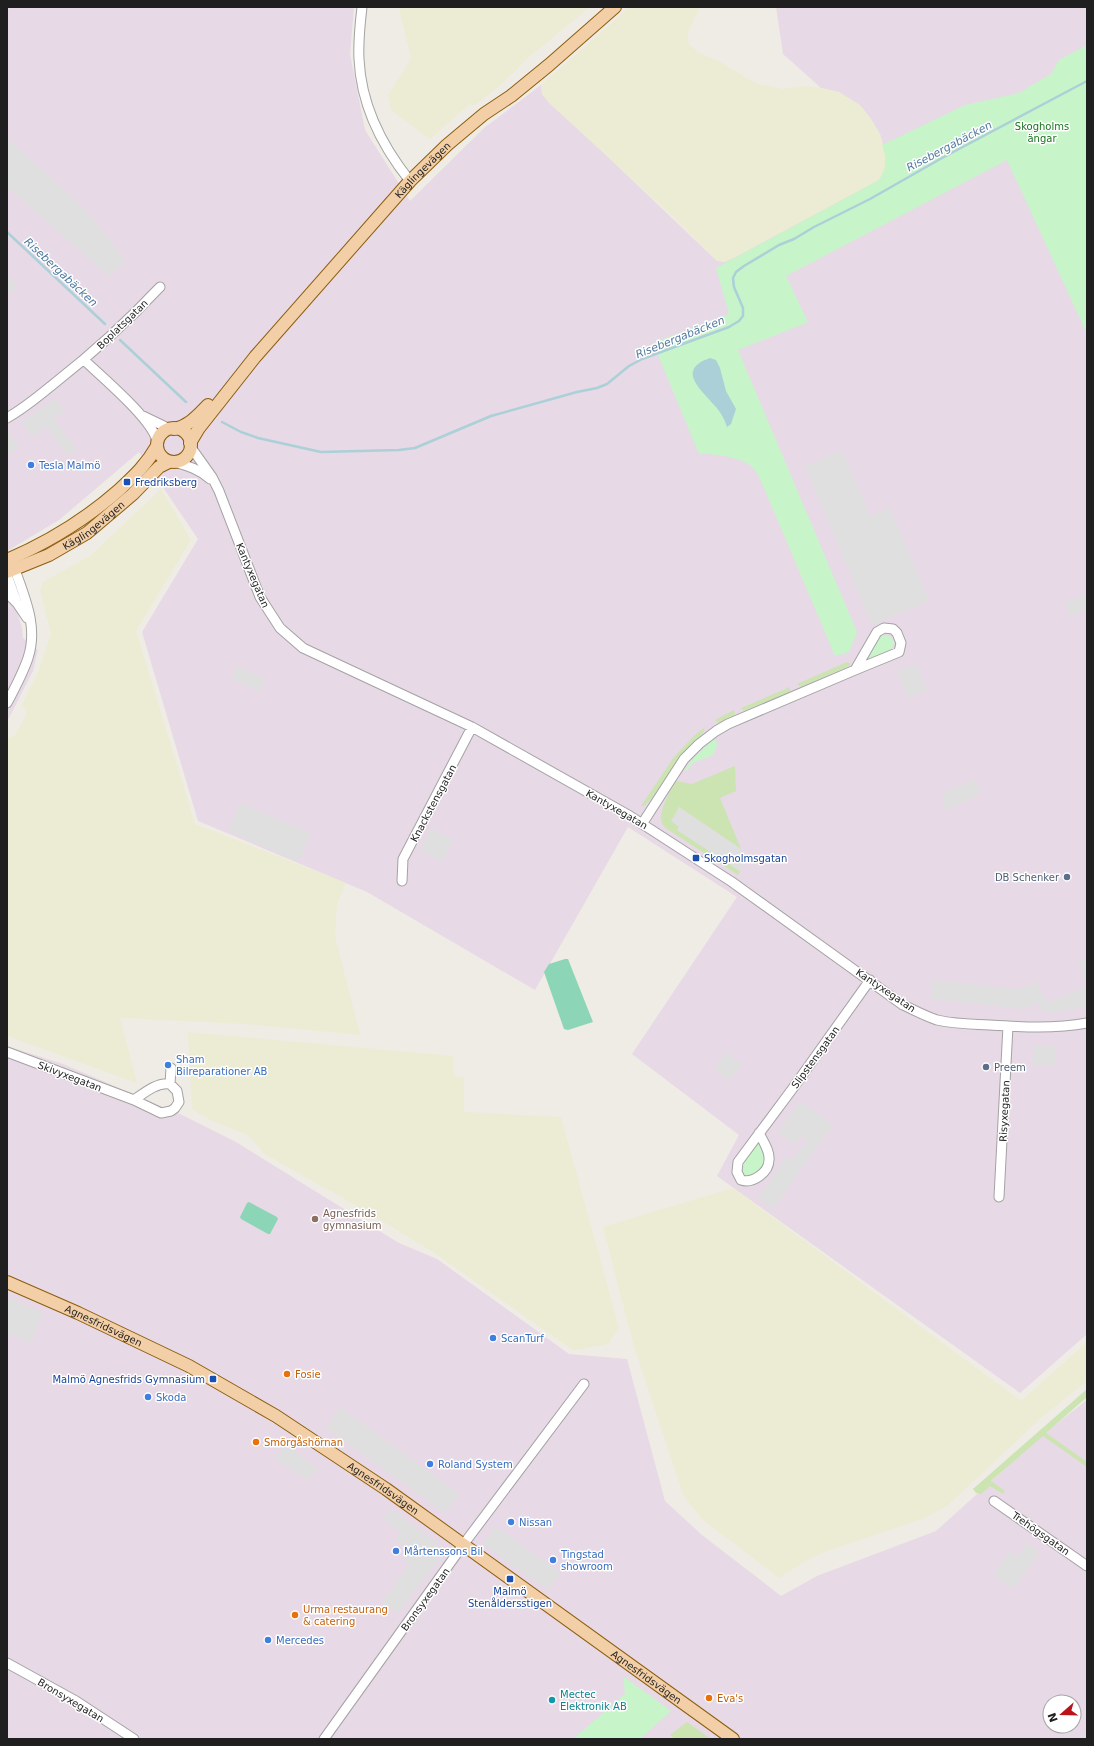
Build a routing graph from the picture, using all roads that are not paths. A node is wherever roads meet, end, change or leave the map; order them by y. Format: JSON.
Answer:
{"nodes":[{"id":1,"x":362,"y":7,"type":"edge"},
{"id":2,"x":615,"y":8,"type":"edge"},
{"id":3,"x":410,"y":181,"type":"junction"},
{"id":4,"x":160,"y":288,"type":"dead end"},
{"id":5,"x":255,"y":357,"type":"junction"},
{"id":6,"x":84,"y":360,"type":"junction"},
{"id":7,"x":141,"y":415,"type":"junction"},
{"id":8,"x":7,"y":418,"type":"edge"},
{"id":9,"x":172,"y":429,"type":"junction"},
{"id":10,"x":157,"y":444,"type":"junction"},
{"id":11,"x":190,"y":444,"type":"junction"},
{"id":12,"x":172,"y":462,"type":"junction"},
{"id":13,"x":219,"y":491,"type":"junction"},
{"id":14,"x":9,"y":567,"type":"edge"},
{"id":15,"x":7,"y":593,"type":"edge"},
{"id":16,"x":17,"y":603,"type":"junction"},
{"id":17,"x":32,"y":629,"type":"junction"},
{"id":18,"x":855,"y":670,"type":"junction"},
{"id":19,"x":7,"y":702,"type":"edge"},
{"id":20,"x":472,"y":726,"type":"junction"},
{"id":21,"x":642,"y":824,"type":"junction"},
{"id":22,"x":402,"y":881,"type":"dead end"},
{"id":23,"x":870,"y":980,"type":"junction"},
{"id":24,"x":1087,"y":1023,"type":"edge"},
{"id":25,"x":1008,"y":1026,"type":"junction"},
{"id":26,"x":7,"y":1052,"type":"edge"},
{"id":27,"x":170,"y":1068,"type":"dead end"},
{"id":28,"x":170,"y":1084,"type":"junction"},
{"id":29,"x":134,"y":1100,"type":"junction"},
{"id":30,"x":759,"y":1132,"type":"junction"},
{"id":31,"x":999,"y":1197,"type":"dead end"},
{"id":32,"x":7,"y":1282,"type":"edge"},
{"id":33,"x":584,"y":1384,"type":"dead end"},
{"id":34,"x":994,"y":1501,"type":"dead end"},
{"id":35,"x":463,"y":1546,"type":"junction"},
{"id":36,"x":1087,"y":1566,"type":"edge"},
{"id":37,"x":7,"y":1663,"type":"edge"},
{"id":38,"x":134,"y":1739,"type":"edge"},
{"id":39,"x":324,"y":1739,"type":"edge"},
{"id":40,"x":733,"y":1739,"type":"edge"}],
"edges":[{"from":1,"to":3,"type":"street"},
{"from":2,"to":3,"type":"main road","name":"Käglingevägen"},
{"from":3,"to":5,"type":"main road","name":"Käglingevägen"},
{"from":4,"to":6,"type":"street","name":"Boplatsgatan"},
{"from":5,"to":9,"type":"main road","name":"Käglingevägen"},
{"from":5,"to":11,"type":"main road","name":"Käglingevägen"},
{"from":6,"to":7,"type":"street"},
{"from":6,"to":8,"type":"street","name":"Boplatsgatan"},
{"from":7,"to":9,"type":"street"},
{"from":7,"to":10,"type":"street"},
{"from":9,"to":10,"type":"main road"},
{"from":9,"to":11,"type":"main road"},
{"from":10,"to":12,"type":"main road"},
{"from":10,"to":14,"type":"main road","name":"Käglingevägen"},
{"from":11,"to":12,"type":"main road"},
{"from":11,"to":13,"type":"street","name":"Kantyxegatan"},
{"from":12,"to":13,"type":"street","name":"Kantyxegatan"},
{"from":12,"to":14,"type":"main road","name":"Käglingevägen"},
{"from":13,"to":20,"type":"street","name":"Kantyxegatan"},
{"from":14,"to":16,"type":"street"},
{"from":14,"to":17,"type":"street"},
{"from":15,"to":16,"type":"street"},
{"from":16,"to":17,"type":"street"},
{"from":17,"to":19,"type":"street"},
{"from":18,"to":18,"type":"street"},
{"from":18,"to":21,"type":"street"},
{"from":20,"to":21,"type":"street","name":"Kantyxegatan"},
{"from":20,"to":22,"type":"street","name":"Knackstensgatan"},
{"from":21,"to":23,"type":"street","name":"Kantyxegatan"},
{"from":23,"to":25,"type":"street","name":"Kantyxegatan"},
{"from":23,"to":30,"type":"street","name":"Slipstensgatan"},
{"from":24,"to":25,"type":"street","name":"Kantyxegatan"},
{"from":25,"to":31,"type":"street","name":"Risyxegatan"},
{"from":26,"to":29,"type":"street","name":"Skivyxegatan"},
{"from":27,"to":28,"type":"street","name":"Skivyxegatan"},
{"from":28,"to":29,"type":"street"},
{"from":28,"to":29,"type":"street","name":"Skivyxegatan"},
{"from":30,"to":30,"type":"street","name":"Slipstensgatan"},
{"from":32,"to":35,"type":"main road","name":"Agnesfridsvägen"},
{"from":33,"to":35,"type":"street","name":"Bronsyxegatan"},
{"from":34,"to":36,"type":"street","name":"Trehögsgatan"},
{"from":35,"to":39,"type":"street","name":"Bronsyxegatan"},
{"from":35,"to":40,"type":"main road","name":"Agnesfridsvägen"},
{"from":37,"to":38,"type":"street","name":"Bronsyxegatan"}]}
